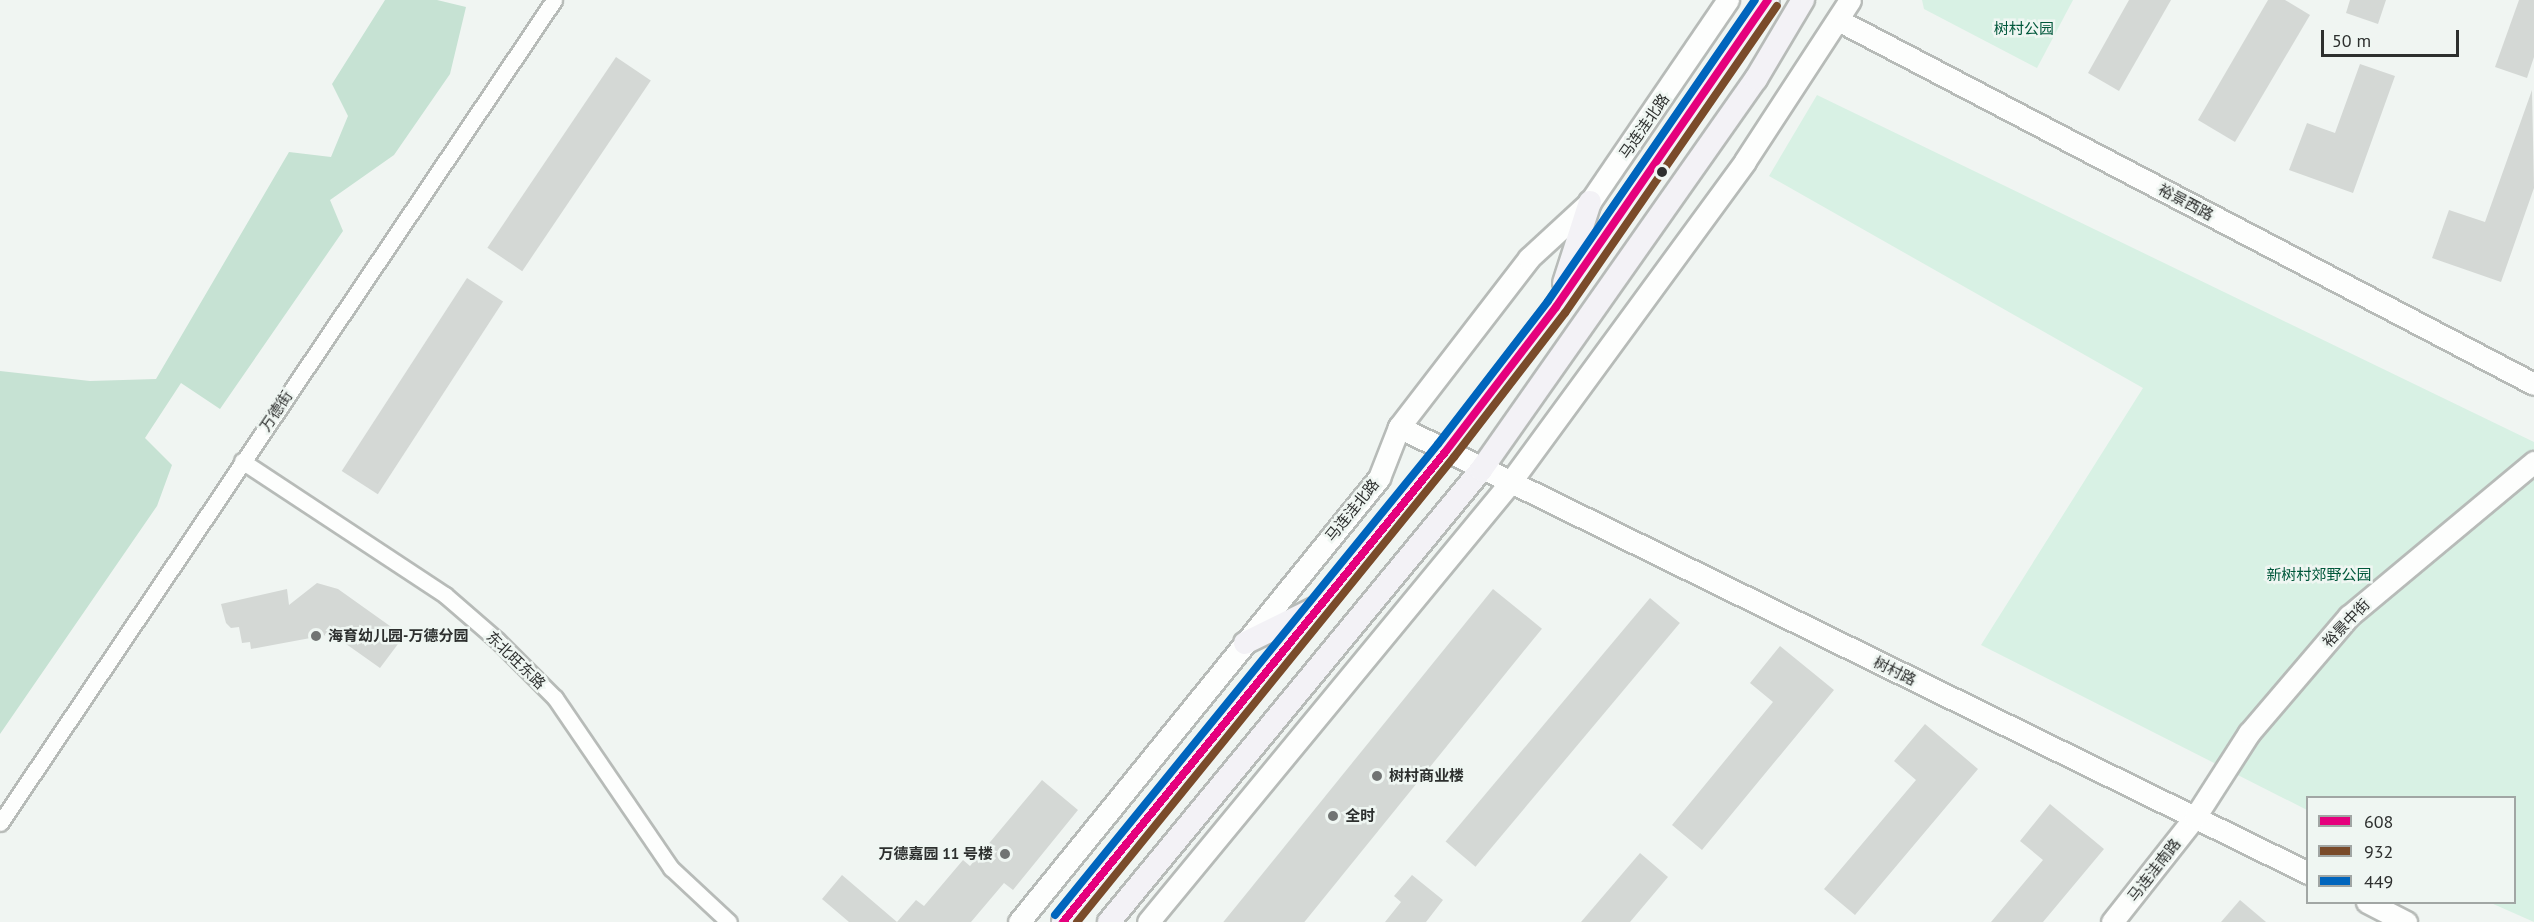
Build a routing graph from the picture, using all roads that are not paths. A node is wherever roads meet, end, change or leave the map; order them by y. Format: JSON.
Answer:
{"nodes":[{"id":1,"x":554,"y":0,"type":"edge"},
{"id":2,"x":1728,"y":0,"type":"edge"},
{"id":3,"x":1768,"y":0,"type":"edge"},
{"id":4,"x":1803,"y":0,"type":"edge"},
{"id":5,"x":1850,"y":0,"type":"edge"},
{"id":6,"x":1838,"y":20,"type":"junction"},
{"id":7,"x":1590,"y":202,"type":"junction"},
{"id":8,"x":1556,"y":307,"type":"junction"},
{"id":9,"x":2534,"y":384,"type":"edge"},
{"id":10,"x":1399,"y":427,"type":"junction"},
{"id":11,"x":1446,"y":452,"type":"junction"},
{"id":12,"x":242,"y":461,"type":"junction"},
{"id":13,"x":2534,"y":462,"type":"edge"},
{"id":14,"x":1482,"y":470,"type":"junction"},
{"id":15,"x":1509,"y":484,"type":"junction"},
{"id":16,"x":1322,"y":604,"type":"junction"},
{"id":17,"x":1245,"y":643,"type":"junction"},
{"id":18,"x":2195,"y":817,"type":"junction"},
{"id":19,"x":0,"y":824,"type":"edge"},
{"id":20,"x":2306,"y":872,"type":"edge"},
{"id":21,"x":2369,"y":904,"type":"edge"},
{"id":22,"x":729,"y":922,"type":"edge"},
{"id":23,"x":1019,"y":922,"type":"edge"},
{"id":24,"x":1064,"y":922,"type":"edge"},
{"id":25,"x":1109,"y":922,"type":"edge"},
{"id":26,"x":1148,"y":922,"type":"edge"},
{"id":27,"x":2112,"y":922,"type":"edge"},
{"id":28,"x":2406,"y":922,"type":"edge"}],
"edges":[{"from":1,"to":12,"type":"street","name":"万德街"},
{"from":2,"to":7,"type":"street","name":"马连洼北路"},
{"from":3,"to":8,"type":"main road"},
{"from":4,"to":14,"type":"main road"},
{"from":5,"to":6,"type":"street"},
{"from":6,"to":9,"type":"street","name":"裕景西路"},
{"from":6,"to":15,"type":"street"},
{"from":7,"to":8,"type":"main road"},
{"from":7,"to":10,"type":"street","name":"马连洼北路"},
{"from":8,"to":11,"type":"main road"},
{"from":10,"to":11,"type":"street","name":"树村路"},
{"from":10,"to":17,"type":"street","name":"马连洼北路"},
{"from":11,"to":14,"type":"street","name":"树村路"},
{"from":11,"to":16,"type":"main road"},
{"from":12,"to":19,"type":"street","name":"万德街"},
{"from":12,"to":22,"type":"street","name":"东北旺东路"},
{"from":13,"to":18,"type":"street","name":"裕景中街"},
{"from":14,"to":15,"type":"street","name":"树村路"},
{"from":14,"to":25,"type":"main road"},
{"from":15,"to":18,"type":"street","name":"树村路"},
{"from":15,"to":26,"type":"street"},
{"from":16,"to":17,"type":"main road"},
{"from":16,"to":24,"type":"main road"},
{"from":17,"to":23,"type":"street","name":"马连洼北路"},
{"from":18,"to":20,"type":"street","name":"树村路"},
{"from":18,"to":27,"type":"street","name":"马连洼南路"},
{"from":21,"to":28,"type":"street"}]}
